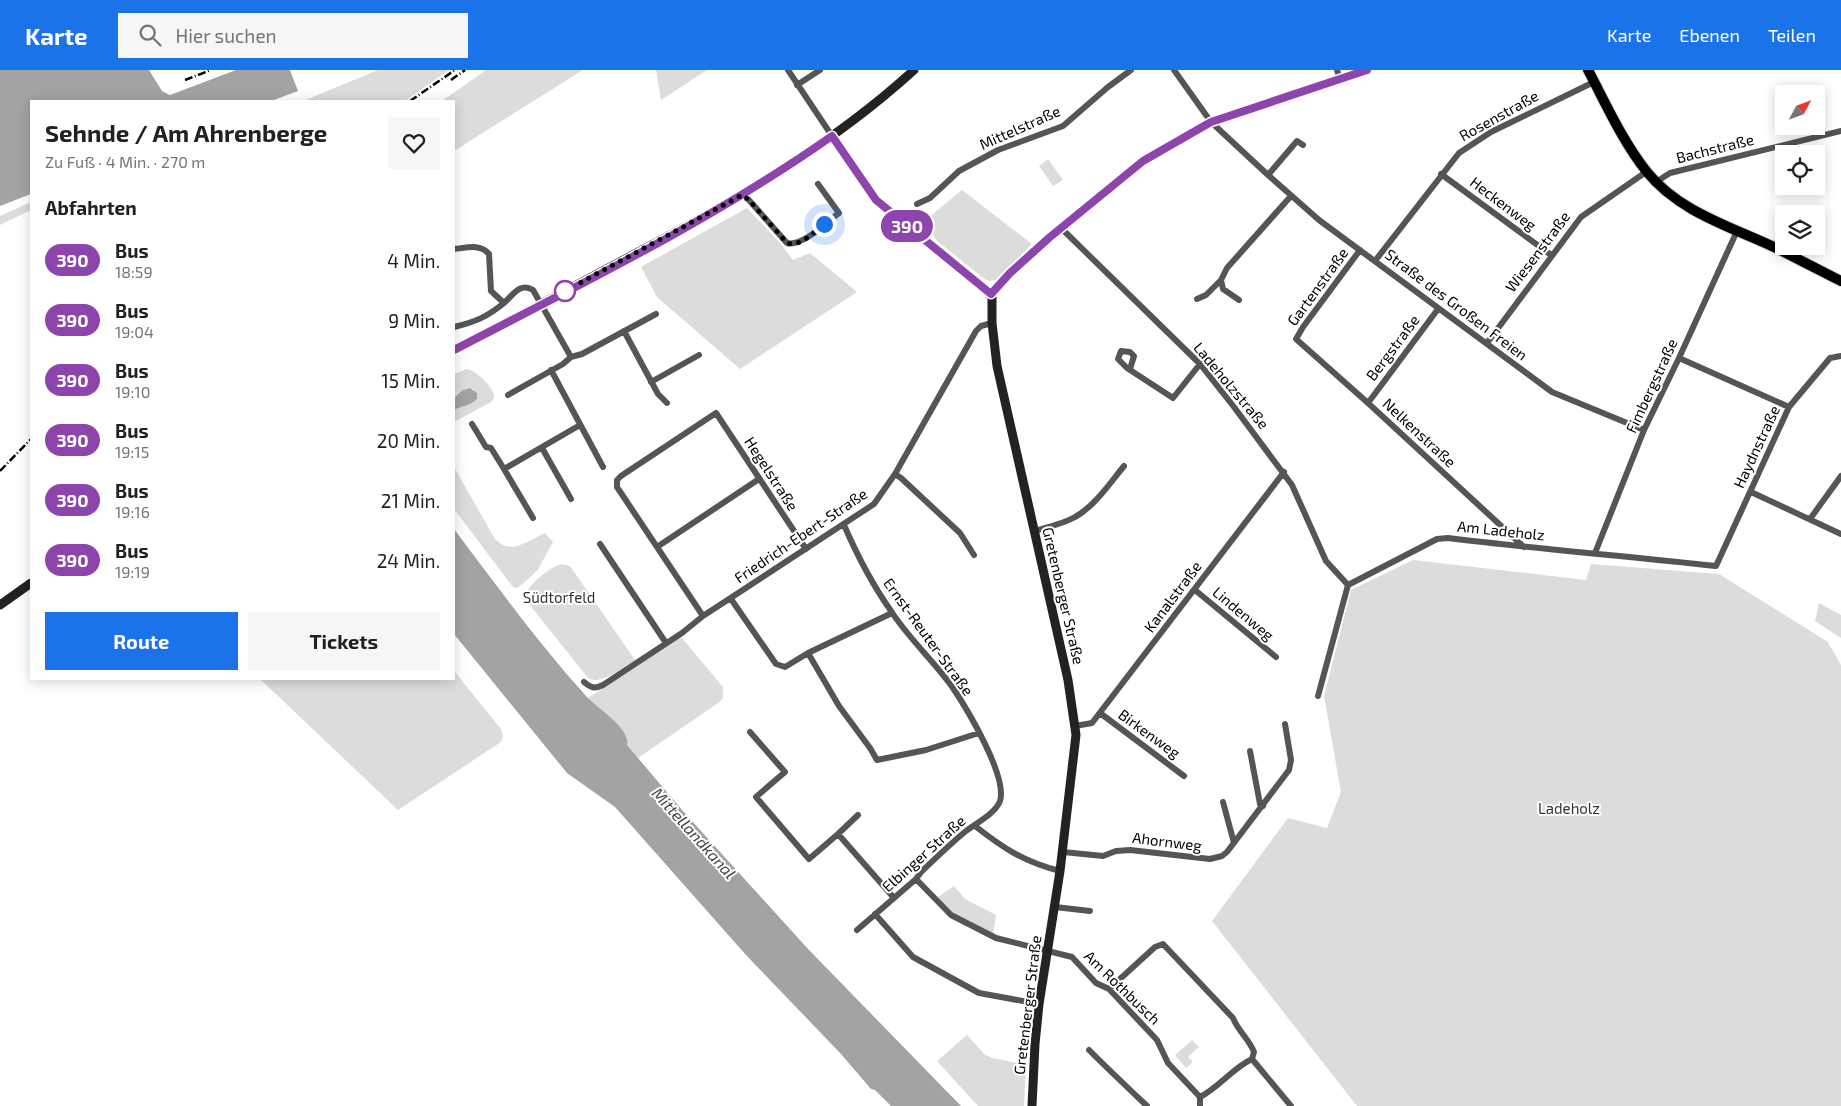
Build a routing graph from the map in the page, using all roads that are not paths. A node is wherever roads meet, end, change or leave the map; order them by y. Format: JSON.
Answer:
{"nodes":[{"id":1,"x":788,"y":70,"type":"edge"},
{"id":2,"x":820,"y":70,"type":"edge"},
{"id":3,"x":914,"y":70,"type":"edge"},
{"id":4,"x":1131,"y":70,"type":"edge"},
{"id":5,"x":1174,"y":70,"type":"edge"},
{"id":6,"x":1337,"y":70,"type":"edge"},
{"id":7,"x":1367,"y":70,"type":"edge"},
{"id":8,"x":1588,"y":70,"type":"edge"},
{"id":9,"x":1340,"y":79,"type":"junction"},
{"id":10,"x":1594,"y":82,"type":"junction"},
{"id":11,"x":798,"y":85,"type":"junction"},
{"id":12,"x":1211,"y":122,"type":"junction"},
{"id":13,"x":1841,"y":131,"type":"edge"},
{"id":14,"x":832,"y":136,"type":"junction"},
{"id":15,"x":1303,"y":145,"type":"dead end"},
{"id":16,"x":1646,"y":172,"type":"junction"},
{"id":17,"x":1441,"y":174,"type":"junction"},
{"id":18,"x":1268,"y":175,"type":"junction"},
{"id":19,"x":1656,"y":182,"type":"junction"},
{"id":20,"x":818,"y":184,"type":"dead end"},
{"id":21,"x":742,"y":195,"type":"junction"},
{"id":22,"x":1291,"y":196,"type":"junction"},
{"id":23,"x":917,"y":204,"type":"dead end"},
{"id":24,"x":1061,"y":228,"type":"junction"},
{"id":25,"x":1737,"y":231,"type":"junction"},
{"id":26,"x":455,"y":249,"type":"edge"},
{"id":27,"x":1360,"y":250,"type":"junction"},
{"id":28,"x":1551,"y":255,"type":"junction"},
{"id":29,"x":1376,"y":261,"type":"junction"},
{"id":30,"x":1221,"y":280,"type":"junction"},
{"id":31,"x":1841,"y":281,"type":"edge"},
{"id":32,"x":991,"y":294,"type":"junction"},
{"id":33,"x":1197,"y":299,"type":"dead end"},
{"id":34,"x":1239,"y":300,"type":"dead end"},
{"id":35,"x":504,"y":303,"type":"junction"},
{"id":36,"x":542,"y":304,"type":"junction"},
{"id":37,"x":1438,"y":309,"type":"junction"},
{"id":38,"x":656,"y":314,"type":"dead end"},
{"id":39,"x":992,"y":323,"type":"junction"},
{"id":40,"x":455,"y":327,"type":"edge"},
{"id":41,"x":624,"y":331,"type":"junction"},
{"id":42,"x":1296,"y":340,"type":"joint"},
{"id":43,"x":1487,"y":343,"type":"junction"},
{"id":44,"x":455,"y":349,"type":"edge"},
{"id":45,"x":699,"y":355,"type":"dead end"},
{"id":46,"x":570,"y":356,"type":"junction"},
{"id":47,"x":1841,"y":356,"type":"edge"},
{"id":48,"x":1679,"y":358,"type":"junction"},
{"id":49,"x":1200,"y":364,"type":"junction"},
{"id":50,"x":1130,"y":369,"type":"dead end"},
{"id":51,"x":551,"y":370,"type":"junction"},
{"id":52,"x":651,"y":382,"type":"junction"},
{"id":53,"x":508,"y":395,"type":"dead end"},
{"id":54,"x":667,"y":403,"type":"dead end"},
{"id":55,"x":1368,"y":403,"type":"junction"},
{"id":56,"x":1789,"y":407,"type":"junction"},
{"id":57,"x":472,"y":424,"type":"dead end"},
{"id":58,"x":580,"y":425,"type":"junction"},
{"id":59,"x":1644,"y":430,"type":"junction"},
{"id":60,"x":542,"y":448,"type":"junction"},
{"id":61,"x":1124,"y":466,"type":"dead end"},
{"id":62,"x":603,"y":467,"type":"dead end"},
{"id":63,"x":504,"y":469,"type":"junction"},
{"id":64,"x":1284,"y":472,"type":"junction"},
{"id":65,"x":895,"y":474,"type":"junction"},
{"id":66,"x":1841,"y":476,"type":"edge"},
{"id":67,"x":760,"y":479,"type":"junction"},
{"id":68,"x":1751,"y":492,"type":"junction"},
{"id":69,"x":572,"y":499,"type":"dead end"},
{"id":70,"x":534,"y":518,"type":"dead end"},
{"id":71,"x":1810,"y":518,"type":"junction"},
{"id":72,"x":844,"y":525,"type":"junction"},
{"id":73,"x":1034,"y":531,"type":"junction"},
{"id":74,"x":1841,"y":534,"type":"edge"},
{"id":75,"x":600,"y":544,"type":"dead end"},
{"id":76,"x":657,"y":547,"type":"junction"},
{"id":77,"x":1524,"y":547,"type":"junction"},
{"id":78,"x":806,"y":549,"type":"junction"},
{"id":79,"x":1595,"y":553,"type":"junction"},
{"id":80,"x":974,"y":555,"type":"dead end"},
{"id":81,"x":1716,"y":566,"type":"joint"},
{"id":82,"x":30,"y":583,"type":"edge"},
{"id":83,"x":1348,"y":586,"type":"junction"},
{"id":84,"x":1194,"y":590,"type":"junction"},
{"id":85,"x":731,"y":599,"type":"junction"},
{"id":86,"x":0,"y":605,"type":"edge"},
{"id":87,"x":892,"y":613,"type":"junction"},
{"id":88,"x":703,"y":616,"type":"junction"},
{"id":89,"x":666,"y":643,"type":"junction"},
{"id":90,"x":808,"y":653,"type":"junction"},
{"id":91,"x":1276,"y":657,"type":"dead end"},
{"id":92,"x":584,"y":682,"type":"dead end"},
{"id":93,"x":1318,"y":696,"type":"dead end"},
{"id":94,"x":1100,"y":713,"type":"junction"},
{"id":95,"x":1285,"y":724,"type":"dead end"},
{"id":96,"x":1075,"y":726,"type":"junction"},
{"id":97,"x":750,"y":732,"type":"dead end"},
{"id":98,"x":979,"y":733,"type":"junction"},
{"id":99,"x":1250,"y":751,"type":"dead end"},
{"id":100,"x":1184,"y":776,"type":"dead end"},
{"id":101,"x":1001,"y":793,"type":"joint"},
{"id":102,"x":1223,"y":802,"type":"dead end"},
{"id":103,"x":1263,"y":806,"type":"junction"},
{"id":104,"x":858,"y":815,"type":"dead end"},
{"id":105,"x":975,"y":826,"type":"junction"},
{"id":106,"x":838,"y":834,"type":"junction"},
{"id":107,"x":1234,"y":843,"type":"junction"},
{"id":108,"x":1063,"y":852,"type":"junction"},
{"id":109,"x":1060,"y":871,"type":"junction"},
{"id":110,"x":916,"y":879,"type":"junction"},
{"id":111,"x":894,"y":898,"type":"junction"},
{"id":112,"x":1055,"y":907,"type":"junction"},
{"id":113,"x":1090,"y":911,"type":"dead end"},
{"id":114,"x":875,"y":914,"type":"junction"},
{"id":115,"x":857,"y":930,"type":"dead end"},
{"id":116,"x":1048,"y":952,"type":"junction"},
{"id":117,"x":1110,"y":990,"type":"junction"},
{"id":118,"x":1040,"y":1004,"type":"junction"},
{"id":119,"x":1089,"y":1050,"type":"dead end"},
{"id":120,"x":1252,"y":1059,"type":"junction"},
{"id":121,"x":1200,"y":1097,"type":"junction"},
{"id":122,"x":1032,"y":1106,"type":"edge"},
{"id":123,"x":1147,"y":1106,"type":"edge"},
{"id":124,"x":1200,"y":1106,"type":"edge"},
{"id":125,"x":1291,"y":1106,"type":"edge"}],
"edges":[{"from":1,"to":11,"type":"street"},
{"from":2,"to":11,"type":"street"},
{"from":3,"to":14,"type":"main road"},
{"from":4,"to":23,"type":"street","name":"Mittelstraße"},
{"from":5,"to":12,"type":"street","name":"Straße des Großen Freien"},
{"from":6,"to":9,"type":"street"},
{"from":7,"to":9,"type":"street"},
{"from":8,"to":10,"type":"main road"},
{"from":9,"to":12,"type":"street"},
{"from":10,"to":16,"type":"main road"},
{"from":10,"to":17,"type":"street","name":"Rosenstraße"},
{"from":11,"to":14,"type":"street"},
{"from":12,"to":18,"type":"street","name":"Straße des Großen Freien"},
{"from":12,"to":24,"type":"street"},
{"from":13,"to":19,"type":"street","name":"Bachstraße"},
{"from":14,"to":21,"type":"main road"},
{"from":14,"to":32,"type":"main road"},
{"from":15,"to":18,"type":"street"},
{"from":16,"to":19,"type":"main road"},
{"from":16,"to":28,"type":"street","name":"Wiesenstraße"},
{"from":17,"to":28,"type":"street","name":"Heckenweg"},
{"from":17,"to":29,"type":"street","name":"Rosenstraße"},
{"from":18,"to":22,"type":"street","name":"Straße des Großen Freien"},
{"from":19,"to":25,"type":"main road"},
{"from":20,"to":21,"type":"street"},
{"from":21,"to":36,"type":"main road"},
{"from":22,"to":27,"type":"street","name":"Straße des Großen Freien"},
{"from":22,"to":30,"type":"street"},
{"from":24,"to":32,"type":"street"},
{"from":24,"to":49,"type":"street","name":"Ladeholzstraße"},
{"from":25,"to":31,"type":"main road"},
{"from":25,"to":48,"type":"street","name":"Fimbergstraße"},
{"from":26,"to":35,"type":"street"},
{"from":27,"to":29,"type":"street","name":"Straße des Großen Freien"},
{"from":27,"to":42,"type":"street","name":"Gartenstraße"},
{"from":28,"to":43,"type":"street","name":"Wiesenstraße"},
{"from":29,"to":37,"type":"street","name":"Straße des Großen Freien"},
{"from":30,"to":33,"type":"street"},
{"from":30,"to":34,"type":"street"},
{"from":32,"to":39,"type":"main road","name":"Gretenberger Straße"},
{"from":35,"to":36,"type":"street"},
{"from":35,"to":40,"type":"street"},
{"from":36,"to":44,"type":"main road"},
{"from":36,"to":46,"type":"street"},
{"from":37,"to":43,"type":"street","name":"Straße des Großen Freien"},
{"from":37,"to":55,"type":"street","name":"Bergstraße"},
{"from":38,"to":41,"type":"street"},
{"from":39,"to":65,"type":"street","name":"Friedrich-Ebert-Straße"},
{"from":39,"to":73,"type":"main road","name":"Gretenberger Straße"},
{"from":41,"to":46,"type":"street"},
{"from":41,"to":52,"type":"street"},
{"from":42,"to":55,"type":"street","name":"Nelkenstraße"},
{"from":43,"to":59,"type":"street","name":"Straße des Großen Freien"},
{"from":45,"to":52,"type":"street"},
{"from":46,"to":51,"type":"street"},
{"from":47,"to":56,"type":"street","name":"Haydnstraße"},
{"from":48,"to":56,"type":"street"},
{"from":48,"to":59,"type":"street","name":"Fimbergstraße"},
{"from":49,"to":50,"type":"street"},
{"from":49,"to":64,"type":"street","name":"Ladeholzstraße"},
{"from":51,"to":53,"type":"street"},
{"from":51,"to":58,"type":"street"},
{"from":52,"to":54,"type":"street"},
{"from":55,"to":77,"type":"street","name":"Nelkenstraße"},
{"from":56,"to":68,"type":"street","name":"Haydnstraße"},
{"from":57,"to":63,"type":"street"},
{"from":58,"to":60,"type":"street"},
{"from":58,"to":62,"type":"street"},
{"from":59,"to":79,"type":"street","name":"Fimbergstraße"},
{"from":60,"to":63,"type":"street"},
{"from":60,"to":69,"type":"street"},
{"from":61,"to":73,"type":"street"},
{"from":63,"to":70,"type":"street"},
{"from":64,"to":83,"type":"street","name":"Ladeholzstraße"},
{"from":64,"to":84,"type":"street","name":"Kanalstraße"},
{"from":65,"to":72,"type":"street","name":"Friedrich-Ebert-Straße"},
{"from":65,"to":80,"type":"street"},
{"from":66,"to":71,"type":"street"},
{"from":67,"to":76,"type":"street"},
{"from":67,"to":76,"type":"street","name":"Hegelstraße"},
{"from":67,"to":78,"type":"street","name":"Hegelstraße"},
{"from":68,"to":71,"type":"street"},
{"from":68,"to":81,"type":"street","name":"Haydnstraße"},
{"from":71,"to":74,"type":"street"},
{"from":72,"to":78,"type":"street","name":"Friedrich-Ebert-Straße"},
{"from":72,"to":87,"type":"street","name":"Ernst-Reuter-Straße"},
{"from":73,"to":96,"type":"main road","name":"Gretenberger Straße"},
{"from":75,"to":89,"type":"street"},
{"from":76,"to":88,"type":"street"},
{"from":77,"to":79,"type":"street","name":"Am Ladeholz"},
{"from":77,"to":83,"type":"street","name":"Am Ladeholz"},
{"from":78,"to":85,"type":"street","name":"Friedrich-Ebert-Straße"},
{"from":79,"to":81,"type":"street","name":"Am Ladeholz"},
{"from":82,"to":86,"type":"main road"},
{"from":83,"to":93,"type":"street"},
{"from":84,"to":91,"type":"street","name":"Lindenweg"},
{"from":84,"to":94,"type":"street","name":"Kanalstraße"},
{"from":85,"to":88,"type":"street","name":"Friedrich-Ebert-Straße"},
{"from":85,"to":90,"type":"street"},
{"from":87,"to":90,"type":"street"},
{"from":87,"to":98,"type":"street","name":"Ernst-Reuter-Straße"},
{"from":88,"to":89,"type":"street","name":"Friedrich-Ebert-Straße"},
{"from":89,"to":92,"type":"street","name":"Friedrich-Ebert-Straße"},
{"from":90,"to":98,"type":"street"},
{"from":94,"to":96,"type":"street","name":"Kanalstraße"},
{"from":94,"to":100,"type":"street","name":"Birkenweg"},
{"from":95,"to":103,"type":"street","name":"Ahornweg"},
{"from":96,"to":108,"type":"main road","name":"Gretenberger Straße"},
{"from":97,"to":106,"type":"street"},
{"from":98,"to":101,"type":"street","name":"Ernst-Reuter-Straße"},
{"from":99,"to":103,"type":"street"},
{"from":101,"to":105,"type":"street","name":"Elbinger Straße"},
{"from":102,"to":107,"type":"street"},
{"from":103,"to":107,"type":"street","name":"Ahornweg"},
{"from":104,"to":106,"type":"street"},
{"from":105,"to":109,"type":"street"},
{"from":105,"to":110,"type":"street","name":"Elbinger Straße"},
{"from":106,"to":111,"type":"street"},
{"from":107,"to":108,"type":"street","name":"Ahornweg"},
{"from":108,"to":109,"type":"main road","name":"Gretenberger Straße"},
{"from":109,"to":112,"type":"main road","name":"Gretenberger Straße"},
{"from":110,"to":111,"type":"street","name":"Elbinger Straße"},
{"from":110,"to":116,"type":"street","name":"Am Rothbusch"},
{"from":111,"to":114,"type":"street","name":"Elbinger Straße"},
{"from":112,"to":113,"type":"street"},
{"from":112,"to":116,"type":"main road","name":"Gretenberger Straße"},
{"from":114,"to":115,"type":"street","name":"Elbinger Straße"},
{"from":114,"to":118,"type":"street"},
{"from":116,"to":117,"type":"street","name":"Am Rothbusch"},
{"from":116,"to":118,"type":"main road","name":"Gretenberger Straße"},
{"from":117,"to":120,"type":"street"},
{"from":117,"to":121,"type":"street","name":"Am Rothbusch"},
{"from":118,"to":122,"type":"main road","name":"Gretenberger Straße"},
{"from":119,"to":123,"type":"street"},
{"from":120,"to":121,"type":"street"},
{"from":120,"to":125,"type":"street"},
{"from":121,"to":124,"type":"street"}]}
